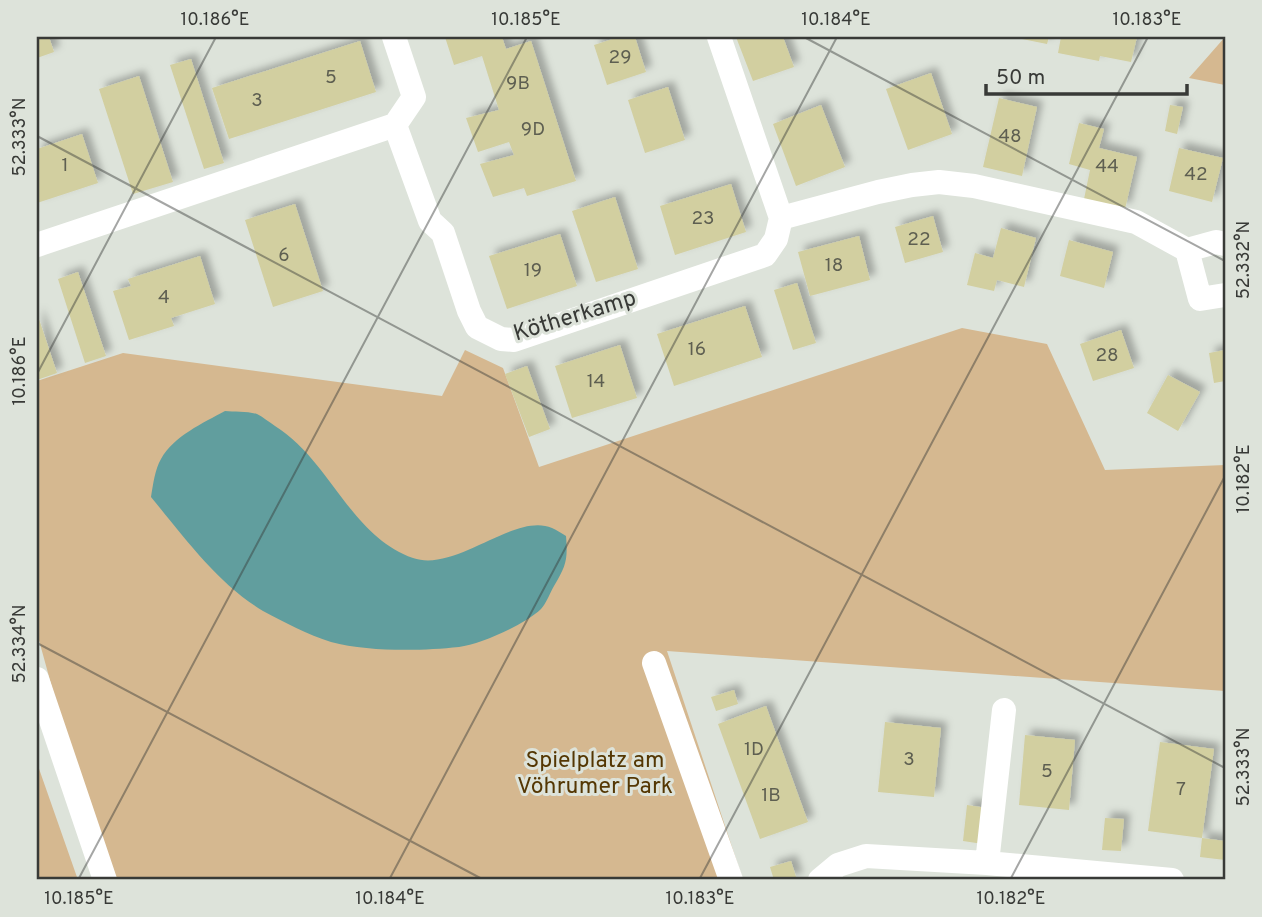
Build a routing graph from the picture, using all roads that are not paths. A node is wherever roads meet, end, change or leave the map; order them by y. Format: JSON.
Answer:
{"nodes":[{"id":1,"x":394,"y":37,"type":"edge"},
{"id":2,"x":719,"y":37,"type":"edge"},
{"id":3,"x":395,"y":125,"type":"junction"},
{"id":4,"x":781,"y":218,"type":"junction"},
{"id":5,"x":1225,"y":244,"type":"edge"},
{"id":6,"x":37,"y":245,"type":"edge"},
{"id":7,"x":1187,"y":250,"type":"junction"},
{"id":8,"x":1225,"y":295,"type":"edge"},
{"id":9,"x":654,"y":663,"type":"dead end"},
{"id":10,"x":37,"y":679,"type":"edge"},
{"id":11,"x":1004,"y":710,"type":"dead end"},
{"id":12,"x":987,"y":863,"type":"junction"},
{"id":13,"x":105,"y":880,"type":"edge"},
{"id":14,"x":731,"y":880,"type":"edge"},
{"id":15,"x":820,"y":880,"type":"edge"},
{"id":16,"x":1172,"y":880,"type":"edge"}],
"edges":[{"from":1,"to":3,"type":"street"},
{"from":2,"to":4,"type":"street"},
{"from":3,"to":4,"type":"street","name":"Kötherkamp"},
{"from":3,"to":6,"type":"street"},
{"from":4,"to":7,"type":"street"},
{"from":5,"to":7,"type":"street"},
{"from":7,"to":8,"type":"street"},
{"from":9,"to":14,"type":"street"},
{"from":10,"to":13,"type":"street"},
{"from":11,"to":12,"type":"street"},
{"from":12,"to":15,"type":"street"},
{"from":12,"to":16,"type":"street"}]}
